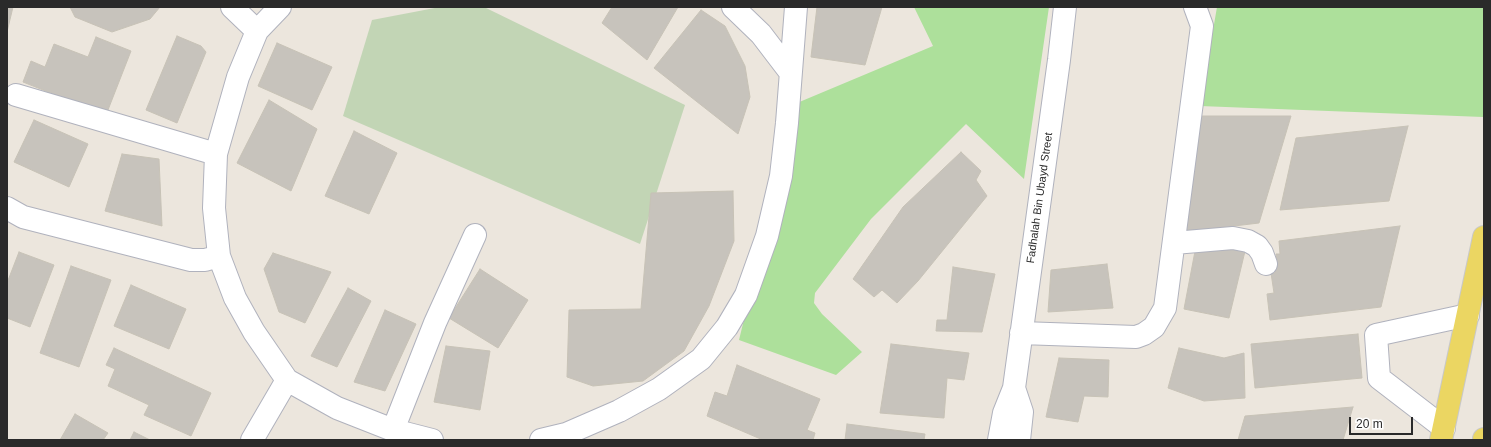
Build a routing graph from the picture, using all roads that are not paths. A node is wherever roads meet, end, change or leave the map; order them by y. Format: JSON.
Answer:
{"nodes":[{"id":1,"x":232,"y":7,"type":"edge"},
{"id":2,"x":280,"y":7,"type":"edge"},
{"id":3,"x":733,"y":7,"type":"edge"},
{"id":4,"x":796,"y":7,"type":"edge"},
{"id":5,"x":1065,"y":7,"type":"edge"},
{"id":6,"x":1195,"y":7,"type":"edge"},
{"id":7,"x":257,"y":31,"type":"junction"},
{"id":8,"x":790,"y":72,"type":"junction"},
{"id":9,"x":16,"y":95,"type":"dead end"},
{"id":10,"x":216,"y":154,"type":"junction"},
{"id":11,"x":7,"y":208,"type":"edge"},
{"id":12,"x":475,"y":235,"type":"dead end"},
{"id":13,"x":1484,"y":237,"type":"edge"},
{"id":14,"x":1174,"y":243,"type":"junction"},
{"id":15,"x":219,"y":256,"type":"junction"},
{"id":16,"x":1266,"y":264,"type":"dead end"},
{"id":17,"x":1468,"y":315,"type":"junction"},
{"id":18,"x":1021,"y":333,"type":"junction"},
{"id":19,"x":287,"y":380,"type":"junction"},
{"id":20,"x":1014,"y":388,"type":"junction"},
{"id":21,"x":393,"y":430,"type":"junction"},
{"id":22,"x":1443,"y":434,"type":"edge"},
{"id":23,"x":252,"y":440,"type":"edge"},
{"id":24,"x":432,"y":440,"type":"edge"},
{"id":25,"x":541,"y":440,"type":"edge"},
{"id":26,"x":999,"y":440,"type":"edge"},
{"id":27,"x":1019,"y":440,"type":"edge"}],
"edges":[{"from":1,"to":7,"type":"street"},
{"from":2,"to":7,"type":"street"},
{"from":3,"to":8,"type":"street"},
{"from":4,"to":8,"type":"street"},
{"from":5,"to":18,"type":"street","name":"Fadhalah Bin Ubayd Street"},
{"from":6,"to":14,"type":"street"},
{"from":7,"to":10,"type":"street"},
{"from":8,"to":25,"type":"street"},
{"from":9,"to":10,"type":"street"},
{"from":10,"to":15,"type":"street"},
{"from":11,"to":15,"type":"street"},
{"from":12,"to":21,"type":"street"},
{"from":13,"to":17,"type":"main road"},
{"from":14,"to":16,"type":"street"},
{"from":14,"to":18,"type":"street"},
{"from":15,"to":19,"type":"street"},
{"from":17,"to":22,"type":"main road"},
{"from":17,"to":22,"type":"street"},
{"from":18,"to":20,"type":"street","name":"Fadhalah Bin Ubayd Street"},
{"from":19,"to":21,"type":"street"},
{"from":19,"to":23,"type":"street"},
{"from":20,"to":26,"type":"street","name":"Fadhalah Bin Ubayd Street"},
{"from":20,"to":27,"type":"street","name":"Fadhalah Bin Ubayd Street"},
{"from":21,"to":24,"type":"street"}]}
